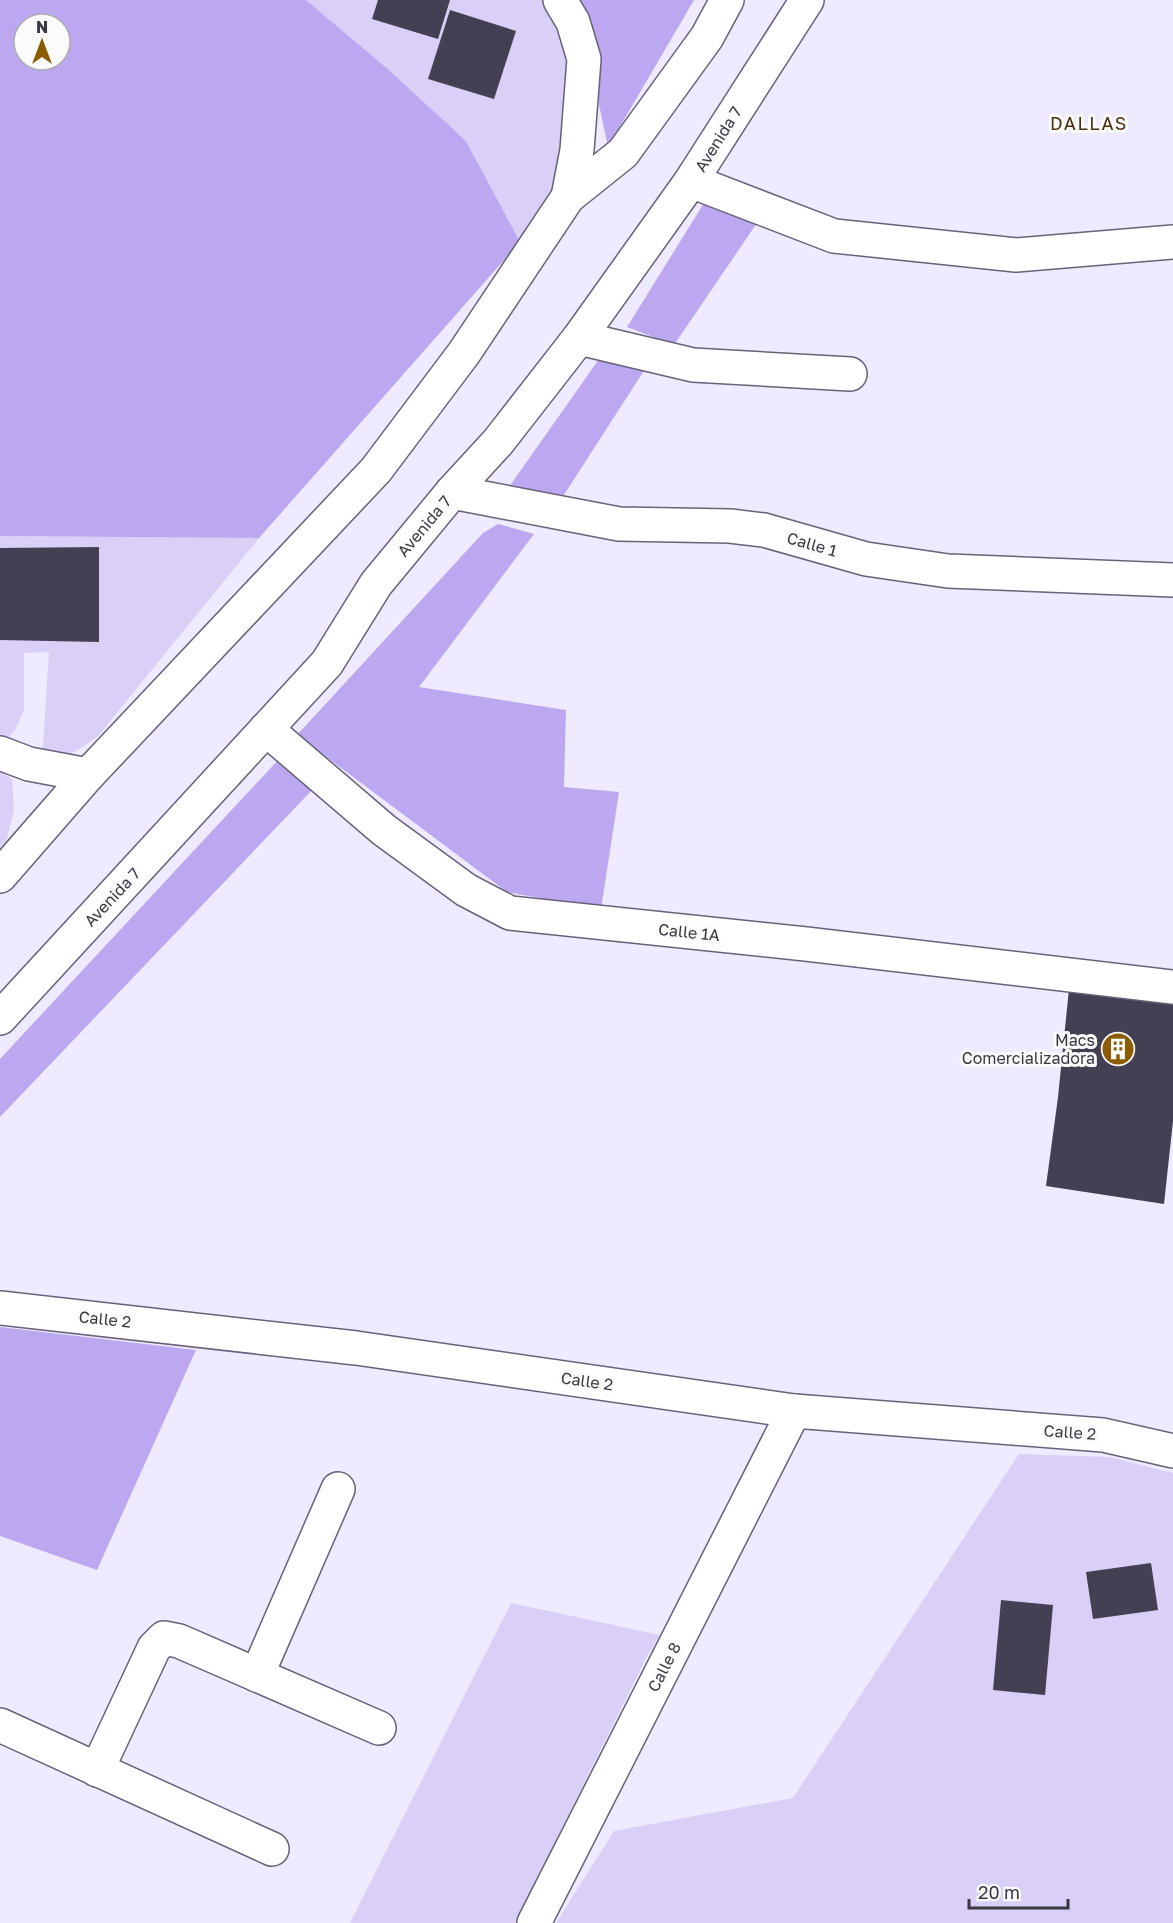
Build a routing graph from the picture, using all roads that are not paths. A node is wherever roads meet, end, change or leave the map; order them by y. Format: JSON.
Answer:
{"nodes":[{"id":1,"x":560,"y":0,"type":"edge"},
{"id":2,"x":727,"y":0,"type":"edge"},
{"id":3,"x":807,"y":0,"type":"edge"},
{"id":4,"x":691,"y":181,"type":"junction"},
{"id":5,"x":568,"y":197,"type":"junction"},
{"id":6,"x":1173,"y":242,"type":"edge"},
{"id":7,"x":579,"y":338,"type":"junction"},
{"id":8,"x":850,"y":374,"type":"dead end"},
{"id":9,"x":452,"y":492,"type":"junction"},
{"id":10,"x":1173,"y":580,"type":"edge"},
{"id":11,"x":266,"y":729,"type":"junction"},
{"id":12,"x":0,"y":753,"type":"edge"},
{"id":13,"x":88,"y":775,"type":"junction"},
{"id":14,"x":0,"y":876,"type":"edge"},
{"id":15,"x":1173,"y":987,"type":"edge"},
{"id":16,"x":0,"y":1018,"type":"edge"},
{"id":17,"x":0,"y":1308,"type":"edge"},
{"id":18,"x":794,"y":1411,"type":"junction"},
{"id":19,"x":1173,"y":1451,"type":"edge"},
{"id":20,"x":338,"y":1490,"type":"dead end"},
{"id":21,"x":257,"y":1675,"type":"junction"},
{"id":22,"x":0,"y":1725,"type":"edge"},
{"id":23,"x":379,"y":1728,"type":"dead end"},
{"id":24,"x":97,"y":1770,"type":"junction"},
{"id":25,"x":272,"y":1850,"type":"dead end"},
{"id":26,"x":534,"y":1923,"type":"edge"}],
"edges":[{"from":1,"to":5,"type":"street"},
{"from":2,"to":5,"type":"street"},
{"from":3,"to":4,"type":"street","name":"Avenida 7"},
{"from":4,"to":6,"type":"street"},
{"from":4,"to":7,"type":"street","name":"Avenida 7"},
{"from":5,"to":13,"type":"street"},
{"from":7,"to":8,"type":"street"},
{"from":7,"to":9,"type":"street","name":"Avenida 7"},
{"from":9,"to":10,"type":"street","name":"Calle 1"},
{"from":9,"to":11,"type":"street","name":"Avenida 7"},
{"from":11,"to":15,"type":"street","name":"Calle 1A"},
{"from":11,"to":16,"type":"street","name":"Avenida 7"},
{"from":12,"to":13,"type":"street"},
{"from":13,"to":14,"type":"street"},
{"from":17,"to":18,"type":"street","name":"Calle 2"},
{"from":18,"to":19,"type":"street","name":"Calle 2"},
{"from":18,"to":26,"type":"street","name":"Calle 8"},
{"from":20,"to":21,"type":"street"},
{"from":21,"to":23,"type":"street"},
{"from":21,"to":24,"type":"street"},
{"from":22,"to":24,"type":"street"},
{"from":24,"to":25,"type":"street"}]}
